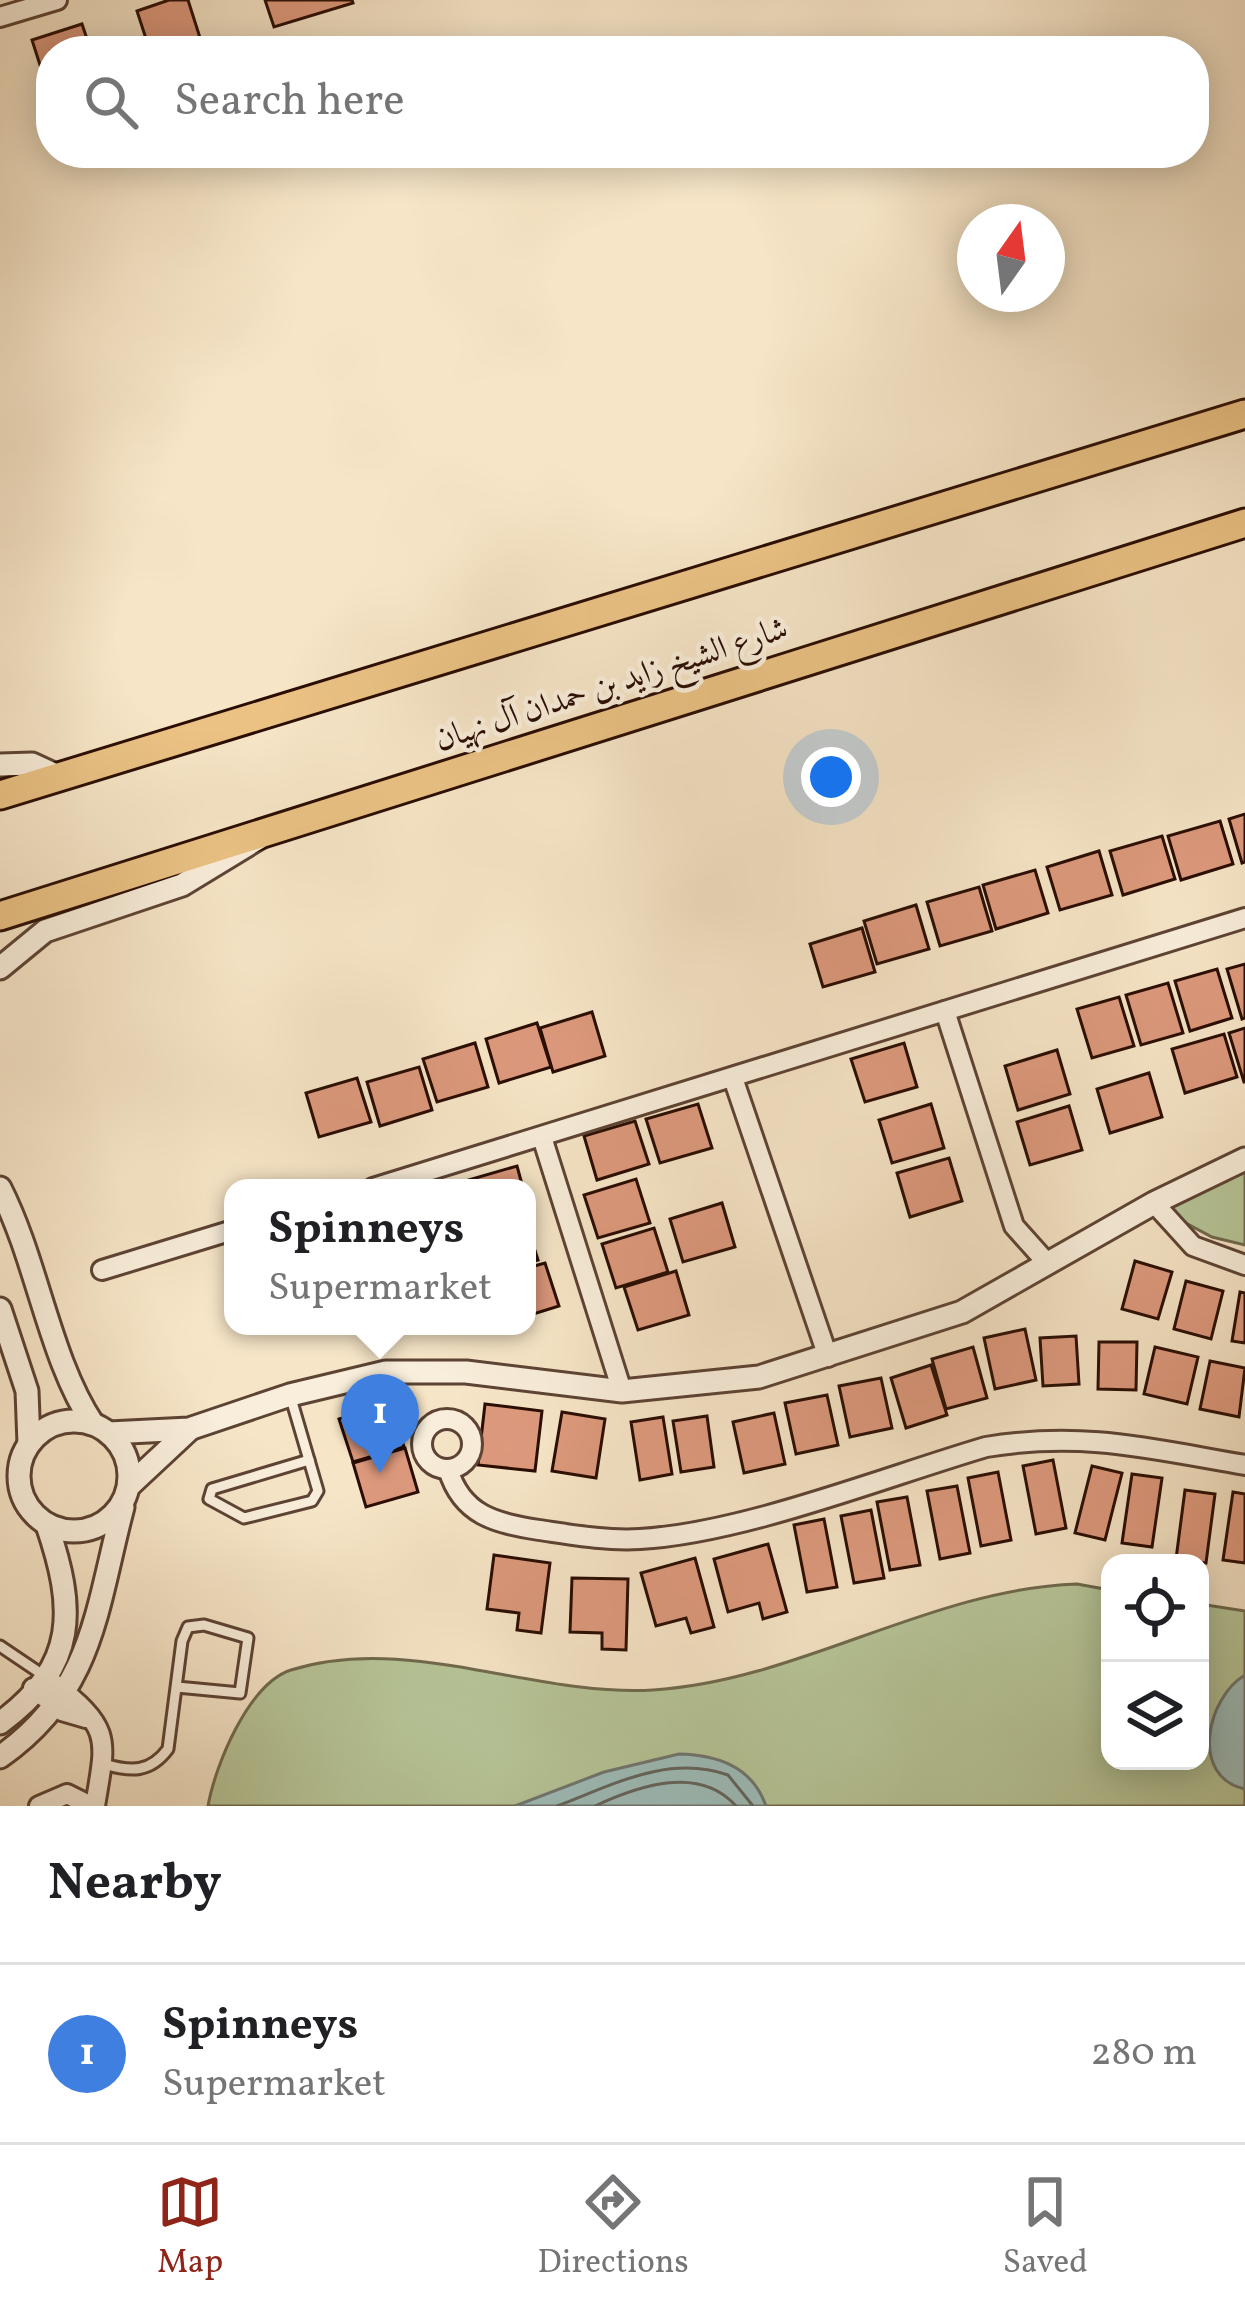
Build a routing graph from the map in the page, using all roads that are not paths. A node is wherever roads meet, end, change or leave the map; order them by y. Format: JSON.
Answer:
{"nodes":[{"id":1,"x":57,"y":0,"type":"edge"},
{"id":2,"x":0,"y":17,"type":"edge"},
{"id":3,"x":1245,"y":414,"type":"edge"},
{"id":4,"x":1245,"y":523,"type":"edge"},
{"id":5,"x":0,"y":765,"type":"edge"},
{"id":6,"x":60,"y":777,"type":"junction"},
{"id":7,"x":0,"y":795,"type":"edge"},
{"id":8,"x":264,"y":834,"type":"junction"},
{"id":9,"x":0,"y":916,"type":"edge"},
{"id":10,"x":1245,"y":918,"type":"edge"},
{"id":11,"x":0,"y":968,"type":"edge"},
{"id":12,"x":945,"y":1011,"type":"junction"},
{"id":13,"x":733,"y":1078,"type":"junction"},
{"id":14,"x":542,"y":1137,"type":"junction"},
{"id":15,"x":1245,"y":1159,"type":"edge"},
{"id":16,"x":403,"y":1179,"type":"edge"},
{"id":17,"x":0,"y":1188,"type":"edge"},
{"id":18,"x":1154,"y":1203,"type":"junction"},
{"id":19,"x":224,"y":1233,"type":"edge"},
{"id":20,"x":1048,"y":1264,"type":"junction"},
{"id":21,"x":1245,"y":1265,"type":"edge"},
{"id":22,"x":102,"y":1270,"type":"dead end"},
{"id":23,"x":0,"y":1309,"type":"edge"},
{"id":24,"x":54,"y":1334,"type":"junction"},
{"id":25,"x":14,"y":1347,"type":"junction"},
{"id":26,"x":829,"y":1357,"type":"junction"},
{"id":27,"x":622,"y":1391,"type":"junction"},
{"id":28,"x":290,"y":1395,"type":"junction"},
{"id":29,"x":101,"y":1428,"type":"junction"},
{"id":30,"x":189,"y":1429,"type":"junction"},
{"id":31,"x":28,"y":1444,"type":"junction"},
{"id":32,"x":309,"y":1460,"type":"junction"},
{"id":33,"x":1245,"y":1465,"type":"edge"},
{"id":34,"x":448,"y":1469,"type":"dead end"},
{"id":35,"x":127,"y":1493,"type":"junction"},
{"id":36,"x":47,"y":1525,"type":"junction"},
{"id":37,"x":0,"y":1646,"type":"edge"},
{"id":38,"x":38,"y":1681,"type":"junction"},
{"id":39,"x":177,"y":1687,"type":"junction"},
{"id":40,"x":60,"y":1699,"type":"junction"},
{"id":41,"x":0,"y":1723,"type":"edge"},
{"id":42,"x":0,"y":1757,"type":"edge"},
{"id":43,"x":104,"y":1767,"type":"junction"},
{"id":44,"x":88,"y":1803,"type":"edge"},
{"id":45,"x":39,"y":1806,"type":"edge"}],
"edges":[{"from":1,"to":2,"type":"street"},
{"from":3,"to":6,"type":"main road"},
{"from":4,"to":8,"type":"main road","name":"شارع الشيخ زايد بن حمدان آل نهيان"},
{"from":5,"to":6,"type":"street"},
{"from":6,"to":7,"type":"main road"},
{"from":8,"to":9,"type":"main road","name":"شارع الشيخ زايد بن حمدان آل نهيان"},
{"from":8,"to":11,"type":"street"},
{"from":10,"to":12,"type":"street"},
{"from":12,"to":13,"type":"street"},
{"from":12,"to":20,"type":"street"},
{"from":13,"to":14,"type":"street"},
{"from":13,"to":26,"type":"street"},
{"from":14,"to":16,"type":"street"},
{"from":14,"to":27,"type":"street"},
{"from":15,"to":18,"type":"street"},
{"from":17,"to":24,"type":"street"},
{"from":18,"to":20,"type":"street"},
{"from":18,"to":21,"type":"street"},
{"from":19,"to":22,"type":"street"},
{"from":20,"to":26,"type":"street"},
{"from":23,"to":25,"type":"street"},
{"from":24,"to":25,"type":"street"},
{"from":24,"to":29,"type":"street"},
{"from":25,"to":31,"type":"street"},
{"from":26,"to":27,"type":"street"},
{"from":27,"to":28,"type":"street"},
{"from":28,"to":30,"type":"street"},
{"from":28,"to":32,"type":"lane"},
{"from":29,"to":30,"type":"street"},
{"from":29,"to":31,"type":"street"},
{"from":29,"to":35,"type":"street"},
{"from":30,"to":35,"type":"street"},
{"from":31,"to":36,"type":"street"},
{"from":32,"to":32,"type":"lane"},
{"from":33,"to":34,"type":"street"},
{"from":35,"to":36,"type":"street"},
{"from":35,"to":40,"type":"street"},
{"from":36,"to":38,"type":"street"},
{"from":37,"to":38,"type":"lane"},
{"from":38,"to":40,"type":"street"},
{"from":38,"to":41,"type":"street"},
{"from":39,"to":39,"type":"lane"},
{"from":39,"to":43,"type":"lane"},
{"from":40,"to":42,"type":"street"},
{"from":40,"to":43,"type":"street"},
{"from":43,"to":44,"type":"street"},
{"from":44,"to":45,"type":"street"}]}
